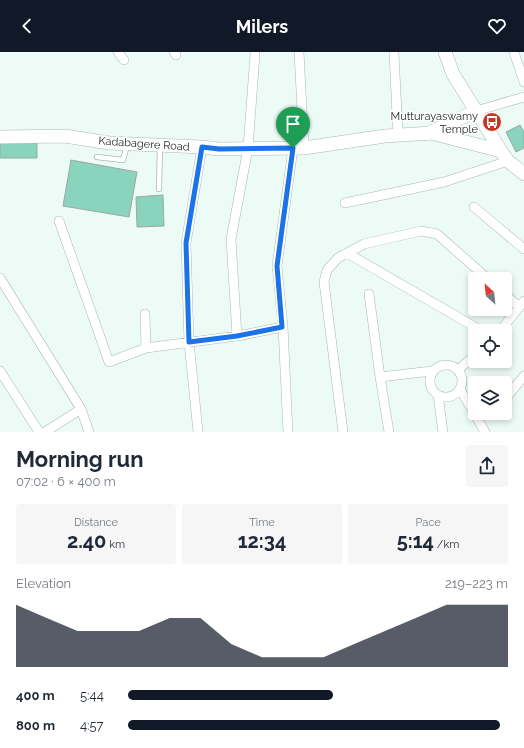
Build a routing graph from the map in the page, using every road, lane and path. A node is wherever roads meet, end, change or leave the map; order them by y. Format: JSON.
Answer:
{"nodes":[{"id":1,"x":118,"y":52,"type":"edge"},
{"id":2,"x":299,"y":52,"type":"edge"},
{"id":3,"x":445,"y":52,"type":"edge"},
{"id":4,"x":514,"y":52,"type":"edge"},
{"id":5,"x":394,"y":53,"type":"dead end"},
{"id":6,"x":255,"y":54,"type":"dead end"},
{"id":7,"x":124,"y":60,"type":"dead end"},
{"id":8,"x":524,"y":82,"type":"edge"},
{"id":9,"x":524,"y":97,"type":"edge"},
{"id":10,"x":476,"y":111,"type":"junction"},
{"id":11,"x":427,"y":134,"type":"junction"},
{"id":12,"x":398,"y":136,"type":"junction"},
{"id":13,"x":0,"y":137,"type":"edge"},
{"id":14,"x":128,"y":144,"type":"junction"},
{"id":15,"x":160,"y":146,"type":"junction"},
{"id":16,"x":202,"y":147,"type":"junction"},
{"id":17,"x":248,"y":148,"type":"junction"},
{"id":18,"x":299,"y":148,"type":"junction"},
{"id":19,"x":97,"y":156,"type":"dead end"},
{"id":20,"x":504,"y":156,"type":"junction"},
{"id":21,"x":523,"y":172,"type":"edge"},
{"id":22,"x":159,"y":189,"type":"dead end"},
{"id":23,"x":346,"y":203,"type":"dead end"},
{"id":24,"x":474,"y":207,"type":"dead end"},
{"id":25,"x":59,"y":221,"type":"dead end"},
{"id":26,"x":524,"y":249,"type":"edge"},
{"id":27,"x":347,"y":253,"type":"junction"},
{"id":28,"x":480,"y":272,"type":"edge"},
{"id":29,"x":0,"y":278,"type":"edge"},
{"id":30,"x":370,"y":294,"type":"dead end"},
{"id":31,"x":512,"y":298,"type":"edge"},
{"id":32,"x":522,"y":304,"type":"edge"},
{"id":33,"x":145,"y":314,"type":"dead end"},
{"id":34,"x":470,"y":324,"type":"edge"},
{"id":35,"x":506,"y":324,"type":"edge"},
{"id":36,"x":282,"y":327,"type":"junction"},
{"id":37,"x":237,"y":336,"type":"junction"},
{"id":38,"x":189,"y":342,"type":"junction"},
{"id":39,"x":146,"y":348,"type":"junction"},
{"id":40,"x":468,"y":361,"type":"edge"},
{"id":41,"x":458,"y":370,"type":"junction"},
{"id":42,"x":0,"y":371,"type":"edge"},
{"id":43,"x":432,"y":371,"type":"junction"},
{"id":44,"x":524,"y":376,"type":"edge"},
{"id":45,"x":380,"y":377,"type":"junction"},
{"id":46,"x":460,"y":389,"type":"junction"},
{"id":47,"x":512,"y":391,"type":"edge"},
{"id":48,"x":438,"y":395,"type":"junction"},
{"id":49,"x":80,"y":409,"type":"junction"},
{"id":50,"x":39,"y":432,"type":"edge"},
{"id":51,"x":45,"y":432,"type":"edge"},
{"id":52,"x":89,"y":432,"type":"edge"},
{"id":53,"x":198,"y":432,"type":"edge"},
{"id":54,"x":288,"y":432,"type":"edge"},
{"id":55,"x":343,"y":432,"type":"edge"},
{"id":56,"x":389,"y":432,"type":"edge"},
{"id":57,"x":443,"y":432,"type":"edge"},
{"id":58,"x":485,"y":432,"type":"edge"}],
"edges":[{"from":1,"to":7,"type":"street"},
{"from":2,"to":18,"type":"street"},
{"from":3,"to":10,"type":"street"},
{"from":4,"to":8,"type":"street"},
{"from":5,"to":12,"type":"street"},
{"from":6,"to":17,"type":"street"},
{"from":9,"to":10,"type":"street"},
{"from":10,"to":11,"type":"street"},
{"from":10,"to":20,"type":"street"},
{"from":11,"to":12,"type":"street","name":"Kadabagere Road"},
{"from":11,"to":20,"type":"street","name":"Kadabagere Road"},
{"from":12,"to":18,"type":"street","name":"Kadabagere Road"},
{"from":13,"to":14,"type":"street","name":"Kadabagere Road"},
{"from":14,"to":15,"type":"street","name":"Kadabagere Road"},
{"from":14,"to":19,"type":"lane"},
{"from":15,"to":16,"type":"street","name":"Kadabagere Road"},
{"from":15,"to":22,"type":"lane"},
{"from":16,"to":17,"type":"street","name":"Kadabagere Road"},
{"from":16,"to":38,"type":"street"},
{"from":17,"to":18,"type":"street","name":"Kadabagere Road"},
{"from":17,"to":37,"type":"street"},
{"from":18,"to":36,"type":"street"},
{"from":20,"to":21,"type":"street"},
{"from":20,"to":23,"type":"street"},
{"from":24,"to":26,"type":"street"},
{"from":25,"to":39,"type":"street"},
{"from":27,"to":28,"type":"street"},
{"from":27,"to":34,"type":"street"},
{"from":27,"to":55,"type":"street"},
{"from":29,"to":49,"type":"street"},
{"from":30,"to":45,"type":"street"},
{"from":31,"to":32,"type":"street"},
{"from":32,"to":35,"type":"street"},
{"from":33,"to":39,"type":"street"},
{"from":36,"to":37,"type":"street"},
{"from":36,"to":54,"type":"street"},
{"from":37,"to":38,"type":"street"},
{"from":38,"to":39,"type":"street"},
{"from":38,"to":53,"type":"street"},
{"from":40,"to":41,"type":"street"},
{"from":41,"to":43,"type":"street"},
{"from":41,"to":46,"type":"street"},
{"from":42,"to":50,"type":"street"},
{"from":43,"to":45,"type":"street"},
{"from":43,"to":48,"type":"street"},
{"from":44,"to":47,"type":"street"},
{"from":45,"to":56,"type":"street"},
{"from":46,"to":48,"type":"street"},
{"from":46,"to":58,"type":"street"},
{"from":48,"to":57,"type":"street"},
{"from":49,"to":51,"type":"street"},
{"from":49,"to":52,"type":"street"}]}
